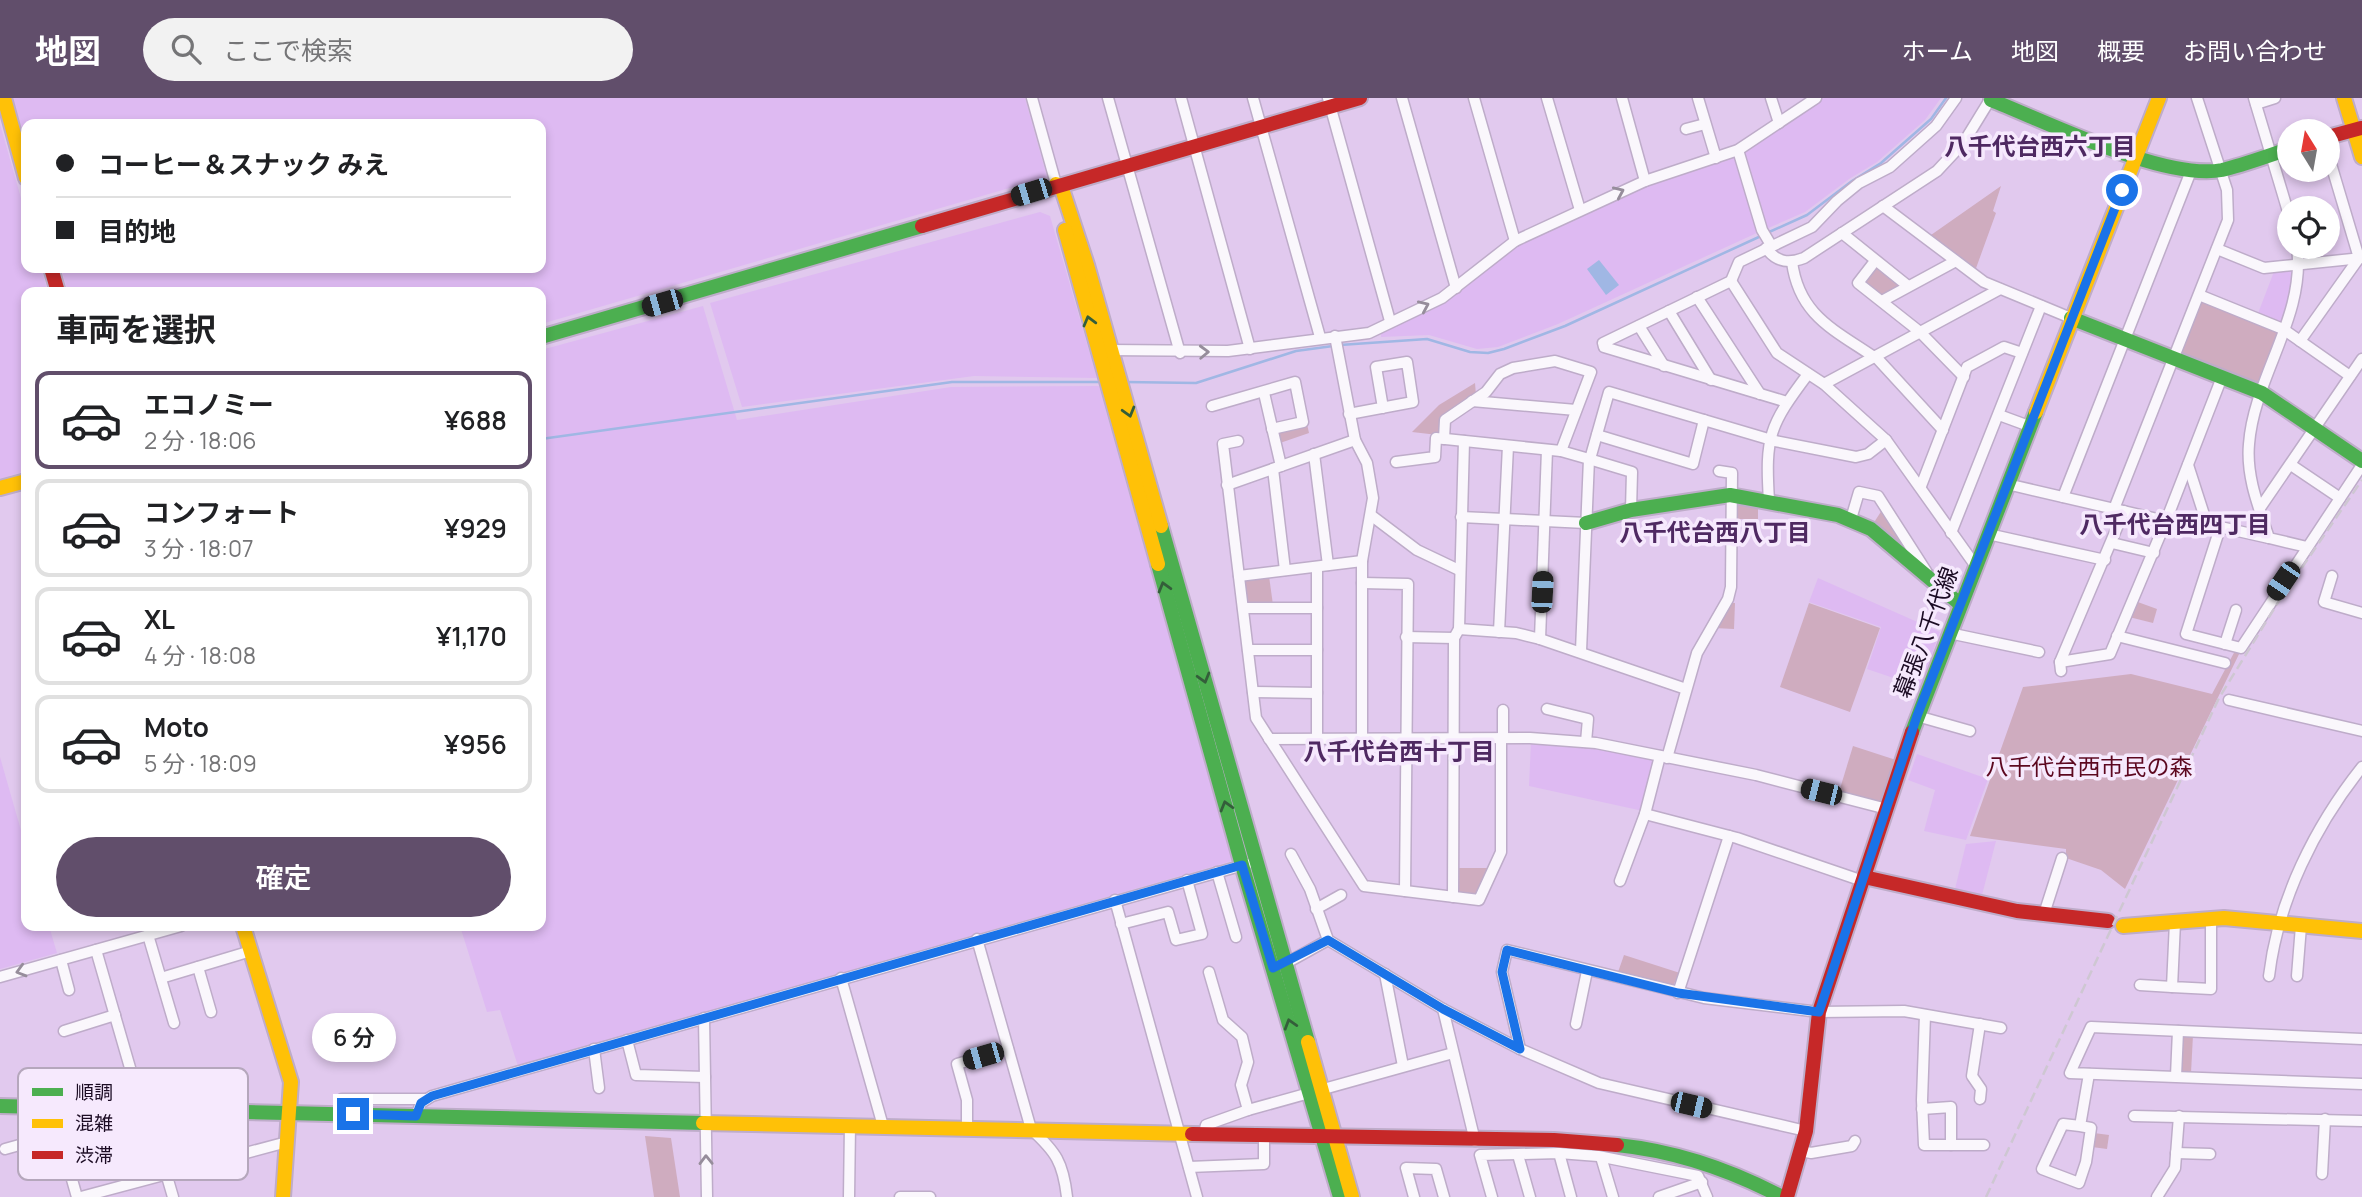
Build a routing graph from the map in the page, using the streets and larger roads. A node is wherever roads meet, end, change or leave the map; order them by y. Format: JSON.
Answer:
{"nodes":[{"id":1,"x":4,"y":98,"type":"edge"},
{"id":2,"x":1032,"y":98,"type":"edge"},
{"id":3,"x":1108,"y":98,"type":"edge"},
{"id":4,"x":1181,"y":98,"type":"edge"},
{"id":5,"x":1253,"y":98,"type":"edge"},
{"id":6,"x":1360,"y":98,"type":"edge"},
{"id":7,"x":1402,"y":98,"type":"edge"},
{"id":8,"x":1475,"y":98,"type":"edge"},
{"id":9,"x":1547,"y":98,"type":"edge"},
{"id":10,"x":1622,"y":98,"type":"edge"},
{"id":11,"x":1698,"y":98,"type":"edge"},
{"id":12,"x":1771,"y":98,"type":"edge"},
{"id":13,"x":1816,"y":98,"type":"edge"},
{"id":14,"x":1956,"y":98,"type":"edge"},
{"id":15,"x":2159,"y":98,"type":"edge"},
{"id":16,"x":2197,"y":98,"type":"edge"},
{"id":17,"x":2275,"y":98,"type":"edge"},
{"id":18,"x":2344,"y":98,"type":"edge"},
{"id":19,"x":1991,"y":99,"type":"edge"},
{"id":20,"x":2255,"y":101,"type":"edge"},
{"id":21,"x":1329,"y":102,"type":"edge"},
{"id":22,"x":1779,"y":123,"type":"junction"},
{"id":23,"x":1705,"y":124,"type":"junction"},
{"id":24,"x":1261,"y":126,"type":"junction"},
{"id":25,"x":1686,"y":129,"type":"dead end"},
{"id":26,"x":2358,"y":129,"type":"edge"},
{"id":27,"x":2340,"y":134,"type":"edge"},
{"id":28,"x":1194,"y":145,"type":"junction"},
{"id":29,"x":1738,"y":150,"type":"junction"},
{"id":30,"x":2277,"y":153,"type":"edge"},
{"id":31,"x":2271,"y":155,"type":"junction"},
{"id":32,"x":2135,"y":156,"type":"junction"},
{"id":33,"x":2362,"y":156,"type":"edge"},
{"id":34,"x":1716,"y":158,"type":"junction"},
{"id":35,"x":21,"y":160,"type":"edge"},
{"id":36,"x":1126,"y":164,"type":"junction"},
{"id":37,"x":2221,"y":170,"type":"junction"},
{"id":38,"x":2191,"y":171,"type":"junction"},
{"id":39,"x":1645,"y":181,"type":"junction"},
{"id":40,"x":2337,"y":182,"type":"edge"},
{"id":41,"x":1056,"y":184,"type":"junction"},
{"id":42,"x":2283,"y":196,"type":"edge"},
{"id":43,"x":1883,"y":206,"type":"junction"},
{"id":44,"x":1580,"y":210,"type":"junction"},
{"id":45,"x":1842,"y":233,"type":"junction"},
{"id":46,"x":1766,"y":240,"type":"junction"},
{"id":47,"x":1515,"y":241,"type":"junction"},
{"id":48,"x":2217,"y":249,"type":"junction"},
{"id":49,"x":2360,"y":258,"type":"edge"},
{"id":50,"x":2298,"y":259,"type":"edge"},
{"id":51,"x":1875,"y":261,"type":"junction"},
{"id":52,"x":1792,"y":262,"type":"junction"},
{"id":53,"x":1954,"y":262,"type":"junction"},
{"id":54,"x":2299,"y":264,"type":"junction"},
{"id":55,"x":1731,"y":281,"type":"junction"},
{"id":56,"x":1908,"y":286,"type":"junction"},
{"id":57,"x":1456,"y":288,"type":"junction"},
{"id":58,"x":2000,"y":289,"type":"junction"},
{"id":59,"x":2199,"y":295,"type":"junction"},
{"id":60,"x":1697,"y":297,"type":"junction"},
{"id":61,"x":1882,"y":301,"type":"junction"},
{"id":62,"x":2041,"y":306,"type":"junction"},
{"id":63,"x":1669,"y":311,"type":"junction"},
{"id":64,"x":2071,"y":318,"type":"junction"},
{"id":65,"x":1390,"y":321,"type":"junction"},
{"id":66,"x":1639,"y":326,"type":"junction"},
{"id":67,"x":2283,"y":329,"type":"junction"},
{"id":68,"x":1920,"y":332,"type":"junction"},
{"id":69,"x":546,"y":336,"type":"edge"},
{"id":70,"x":1320,"y":337,"type":"junction"},
{"id":71,"x":2125,"y":338,"type":"junction"},
{"id":72,"x":2300,"y":341,"type":"junction"},
{"id":73,"x":1336,"y":342,"type":"junction"},
{"id":74,"x":1250,"y":349,"type":"junction"},
{"id":75,"x":1104,"y":351,"type":"junction"},
{"id":76,"x":1180,"y":353,"type":"junction"},
{"id":77,"x":2022,"y":354,"type":"junction"},
{"id":78,"x":1874,"y":356,"type":"junction"},
{"id":79,"x":2174,"y":358,"type":"junction"},
{"id":80,"x":2362,"y":359,"type":"edge"},
{"id":81,"x":1664,"y":366,"type":"junction"},
{"id":82,"x":1808,"y":373,"type":"junction"},
{"id":83,"x":2350,"y":376,"type":"junction"},
{"id":84,"x":1964,"y":377,"type":"junction"},
{"id":85,"x":2222,"y":377,"type":"junction"},
{"id":86,"x":1712,"y":380,"type":"junction"},
{"id":87,"x":1824,"y":384,"type":"junction"},
{"id":88,"x":1264,"y":393,"type":"junction"},
{"id":89,"x":2262,"y":393,"type":"junction"},
{"id":90,"x":1760,"y":394,"type":"junction"},
{"id":91,"x":1471,"y":401,"type":"junction"},
{"id":92,"x":1787,"y":402,"type":"junction"},
{"id":93,"x":1212,"y":406,"type":"dead end"},
{"id":94,"x":1383,"y":408,"type":"junction"},
{"id":95,"x":1576,"y":410,"type":"junction"},
{"id":96,"x":1349,"y":414,"type":"junction"},
{"id":97,"x":1998,"y":415,"type":"junction"},
{"id":98,"x":1704,"y":420,"type":"junction"},
{"id":99,"x":2029,"y":426,"type":"junction"},
{"id":100,"x":2316,"y":428,"type":"junction"},
{"id":101,"x":1272,"y":429,"type":"junction"},
{"id":102,"x":1943,"y":430,"type":"junction"},
{"id":103,"x":1597,"y":435,"type":"junction"},
{"id":104,"x":1444,"y":439,"type":"junction"},
{"id":105,"x":1770,"y":439,"type":"junction"},
{"id":106,"x":1355,"y":440,"type":"junction"},
{"id":107,"x":1886,"y":440,"type":"junction"},
{"id":108,"x":1238,"y":441,"type":"dead end"},
{"id":109,"x":1464,"y":441,"type":"junction"},
{"id":110,"x":1508,"y":446,"type":"junction"},
{"id":111,"x":1547,"y":450,"type":"junction"},
{"id":112,"x":1561,"y":451,"type":"junction"},
{"id":113,"x":1314,"y":454,"type":"junction"},
{"id":114,"x":1589,"y":459,"type":"junction"},
{"id":115,"x":1396,"y":462,"type":"dead end"},
{"id":116,"x":2362,"y":463,"type":"edge"},
{"id":117,"x":2188,"y":465,"type":"junction"},
{"id":118,"x":2291,"y":465,"type":"junction"},
{"id":119,"x":1277,"y":467,"type":"junction"},
{"id":120,"x":1719,"y":471,"type":"dead end"},
{"id":121,"x":21,"y":482,"type":"edge"},
{"id":122,"x":2007,"y":484,"type":"junction"},
{"id":123,"x":1227,"y":485,"type":"junction"},
{"id":124,"x":1921,"y":486,"type":"junction"},
{"id":125,"x":0,"y":488,"type":"edge"},
{"id":126,"x":1730,"y":495,"type":"junction"},
{"id":127,"x":2063,"y":497,"type":"junction"},
{"id":128,"x":2340,"y":498,"type":"junction"},
{"id":129,"x":1769,"y":501,"type":"junction"},
{"id":130,"x":2260,"y":508,"type":"junction"},
{"id":131,"x":1631,"y":510,"type":"junction"},
{"id":132,"x":2119,"y":510,"type":"junction"},
{"id":133,"x":1372,"y":516,"type":"junction"},
{"id":134,"x":1461,"y":517,"type":"junction"},
{"id":135,"x":1504,"y":519,"type":"junction"},
{"id":136,"x":1852,"y":519,"type":"junction"},
{"id":137,"x":1545,"y":521,"type":"junction"},
{"id":138,"x":2166,"y":521,"type":"junction"},
{"id":139,"x":1586,"y":523,"type":"junction"},
{"id":140,"x":2220,"y":527,"type":"junction"},
{"id":141,"x":1951,"y":533,"type":"junction"},
{"id":142,"x":1988,"y":534,"type":"junction"},
{"id":143,"x":2269,"y":538,"type":"junction"},
{"id":144,"x":2112,"y":543,"type":"junction"},
{"id":145,"x":2307,"y":547,"type":"junction"},
{"id":146,"x":2154,"y":553,"type":"junction"},
{"id":147,"x":2105,"y":560,"type":"junction"},
{"id":148,"x":1363,"y":561,"type":"junction"},
{"id":149,"x":1975,"y":565,"type":"junction"},
{"id":150,"x":1323,"y":566,"type":"junction"},
{"id":151,"x":1285,"y":570,"type":"junction"},
{"id":152,"x":1459,"y":570,"type":"junction"},
{"id":153,"x":1929,"y":575,"type":"junction"},
{"id":154,"x":1239,"y":576,"type":"junction"},
{"id":155,"x":2332,"y":576,"type":"dead end"},
{"id":156,"x":1362,"y":583,"type":"junction"},
{"id":157,"x":1960,"y":604,"type":"junction"},
{"id":158,"x":1243,"y":608,"type":"junction"},
{"id":159,"x":1317,"y":608,"type":"junction"},
{"id":160,"x":2236,"y":610,"type":"dead end"},
{"id":161,"x":2361,"y":611,"type":"edge"},
{"id":162,"x":1499,"y":632,"type":"junction"},
{"id":163,"x":1949,"y":633,"type":"junction"},
{"id":164,"x":1456,"y":634,"type":"junction"},
{"id":165,"x":2117,"y":636,"type":"junction"},
{"id":166,"x":1406,"y":637,"type":"junction"},
{"id":167,"x":1540,"y":639,"type":"junction"},
{"id":168,"x":2225,"y":644,"type":"junction"},
{"id":169,"x":1248,"y":650,"type":"junction"},
{"id":170,"x":1317,"y":650,"type":"junction"},
{"id":171,"x":1581,"y":651,"type":"junction"},
{"id":172,"x":2039,"y":652,"type":"dead end"},
{"id":173,"x":2225,"y":663,"type":"dead end"},
{"id":174,"x":1686,"y":689,"type":"junction"},
{"id":175,"x":1253,"y":692,"type":"junction"},
{"id":176,"x":1317,"y":693,"type":"junction"},
{"id":177,"x":2228,"y":700,"type":"dead end"},
{"id":178,"x":1547,"y":709,"type":"dead end"},
{"id":179,"x":1503,"y":710,"type":"dead end"},
{"id":180,"x":1917,"y":716,"type":"junction"},
{"id":181,"x":1970,"y":731,"type":"dead end"},
{"id":182,"x":2362,"y":731,"type":"edge"},
{"id":183,"x":1362,"y":737,"type":"junction"},
{"id":184,"x":1405,"y":737,"type":"junction"},
{"id":185,"x":1454,"y":737,"type":"junction"},
{"id":186,"x":1502,"y":737,"type":"junction"},
{"id":187,"x":1269,"y":738,"type":"junction"},
{"id":188,"x":1317,"y":738,"type":"junction"},
{"id":189,"x":1586,"y":742,"type":"junction"},
{"id":190,"x":1664,"y":757,"type":"junction"},
{"id":191,"x":2362,"y":767,"type":"edge"},
{"id":192,"x":1887,"y":808,"type":"junction"},
{"id":193,"x":1645,"y":814,"type":"junction"},
{"id":194,"x":1729,"y":836,"type":"junction"},
{"id":195,"x":1291,"y":854,"type":"dead end"},
{"id":196,"x":2062,"y":859,"type":"dead end"},
{"id":197,"x":1249,"y":863,"type":"junction"},
{"id":198,"x":1217,"y":872,"type":"junction"},
{"id":199,"x":1863,"y":879,"type":"junction"},
{"id":200,"x":1187,"y":880,"type":"junction"},
{"id":201,"x":1620,"y":881,"type":"dead end"},
{"id":202,"x":1405,"y":891,"type":"junction"},
{"id":203,"x":1341,"y":895,"type":"dead end"},
{"id":204,"x":1453,"y":897,"type":"junction"},
{"id":205,"x":1115,"y":901,"type":"junction"},
{"id":206,"x":1316,"y":909,"type":"junction"},
{"id":207,"x":2044,"y":914,"type":"junction"},
{"id":208,"x":2211,"y":919,"type":"junction"},
{"id":209,"x":2108,"y":922,"type":"dead end"},
{"id":210,"x":2175,"y":922,"type":"junction"},
{"id":211,"x":2278,"y":923,"type":"junction"},
{"id":212,"x":1121,"y":924,"type":"junction"},
{"id":213,"x":2123,"y":926,"type":"dead end"},
{"id":214,"x":2301,"y":926,"type":"junction"},
{"id":215,"x":163,"y":931,"type":"edge"},
{"id":216,"x":245,"y":931,"type":"edge"},
{"id":217,"x":2362,"y":931,"type":"edge"},
{"id":218,"x":148,"y":935,"type":"junction"},
{"id":219,"x":1236,"y":937,"type":"dead end"},
{"id":220,"x":977,"y":939,"type":"junction"},
{"id":221,"x":1328,"y":940,"type":"junction"},
{"id":222,"x":96,"y":950,"type":"junction"},
{"id":223,"x":251,"y":951,"type":"junction"},
{"id":224,"x":61,"y":960,"type":"junction"},
{"id":225,"x":1280,"y":966,"type":"junction"},
{"id":226,"x":198,"y":967,"type":"junction"},
{"id":227,"x":1587,"y":971,"type":"junction"},
{"id":228,"x":1209,"y":972,"type":"dead end"},
{"id":229,"x":1385,"y":974,"type":"junction"},
{"id":230,"x":2269,"y":975,"type":"dead end"},
{"id":231,"x":2297,"y":976,"type":"dead end"},
{"id":232,"x":0,"y":977,"type":"edge"},
{"id":233,"x":161,"y":978,"type":"junction"},
{"id":234,"x":841,"y":978,"type":"junction"},
{"id":235,"x":2140,"y":985,"type":"dead end"},
{"id":236,"x":2172,"y":987,"type":"junction"},
{"id":237,"x":69,"y":990,"type":"dead end"},
{"id":238,"x":1678,"y":993,"type":"junction"},
{"id":239,"x":1443,"y":1009,"type":"junction"},
{"id":240,"x":211,"y":1012,"type":"dead end"},
{"id":241,"x":1819,"y":1012,"type":"junction"},
{"id":242,"x":115,"y":1015,"type":"junction"},
{"id":243,"x":1925,"y":1015,"type":"junction"},
{"id":244,"x":704,"y":1018,"type":"junction"},
{"id":245,"x":174,"y":1023,"type":"dead end"},
{"id":246,"x":1576,"y":1024,"type":"dead end"},
{"id":247,"x":1980,"y":1024,"type":"junction"},
{"id":248,"x":2001,"y":1028,"type":"dead end"},
{"id":249,"x":64,"y":1031,"type":"dead end"},
{"id":250,"x":2178,"y":1031,"type":"junction"},
{"id":251,"x":2362,"y":1039,"type":"edge"},
{"id":252,"x":626,"y":1040,"type":"junction"},
{"id":253,"x":594,"y":1049,"type":"junction"},
{"id":254,"x":1008,"y":1049,"type":"junction"},
{"id":255,"x":1520,"y":1049,"type":"junction"},
{"id":256,"x":1453,"y":1053,"type":"junction"},
{"id":257,"x":1403,"y":1066,"type":"junction"},
{"id":258,"x":130,"y":1068,"type":"edge"},
{"id":259,"x":2089,"y":1074,"type":"junction"},
{"id":260,"x":2176,"y":1076,"type":"junction"},
{"id":261,"x":705,"y":1077,"type":"junction"},
{"id":262,"x":2362,"y":1084,"type":"edge"},
{"id":263,"x":599,"y":1088,"type":"dead end"},
{"id":264,"x":1316,"y":1091,"type":"junction"},
{"id":265,"x":1980,"y":1099,"type":"dead end"},
{"id":266,"x":425,"y":1100,"type":"junction"},
{"id":267,"x":0,"y":1106,"type":"edge"},
{"id":268,"x":18,"y":1107,"type":"edge"},
{"id":269,"x":1922,"y":1109,"type":"junction"},
{"id":270,"x":1248,"y":1110,"type":"junction"},
{"id":271,"x":248,"y":1112,"type":"edge"},
{"id":272,"x":290,"y":1113,"type":"junction"},
{"id":273,"x":353,"y":1114,"type":"junction"},
{"id":274,"x":416,"y":1116,"type":"junction"},
{"id":275,"x":2134,"y":1116,"type":"dead end"},
{"id":276,"x":2179,"y":1116,"type":"junction"},
{"id":277,"x":2325,"y":1119,"type":"junction"},
{"id":278,"x":2362,"y":1121,"type":"edge"},
{"id":279,"x":705,"y":1123,"type":"junction"},
{"id":280,"x":850,"y":1125,"type":"junction"},
{"id":281,"x":883,"y":1126,"type":"junction"},
{"id":282,"x":2080,"y":1126,"type":"junction"},
{"id":283,"x":967,"y":1128,"type":"junction"},
{"id":284,"x":1031,"y":1129,"type":"junction"},
{"id":285,"x":1806,"y":1131,"type":"junction"},
{"id":286,"x":1180,"y":1133,"type":"junction"},
{"id":287,"x":1204,"y":1133,"type":"junction"},
{"id":288,"x":1264,"y":1135,"type":"junction"},
{"id":289,"x":1329,"y":1137,"type":"junction"},
{"id":290,"x":1855,"y":1140,"type":"dead end"},
{"id":291,"x":1475,"y":1141,"type":"junction"},
{"id":292,"x":287,"y":1142,"type":"junction"},
{"id":293,"x":1951,"y":1145,"type":"junction"},
{"id":294,"x":1984,"y":1145,"type":"dead end"},
{"id":295,"x":18,"y":1146,"type":"edge"},
{"id":296,"x":5,"y":1149,"type":"dead end"},
{"id":297,"x":1801,"y":1151,"type":"junction"},
{"id":298,"x":248,"y":1152,"type":"edge"},
{"id":299,"x":1559,"y":1153,"type":"junction"},
{"id":300,"x":2176,"y":1153,"type":"junction"},
{"id":301,"x":2210,"y":1154,"type":"dead end"},
{"id":302,"x":1518,"y":1155,"type":"junction"},
{"id":303,"x":1601,"y":1157,"type":"junction"},
{"id":304,"x":1189,"y":1167,"type":"junction"},
{"id":305,"x":2322,"y":1174,"type":"dead end"},
{"id":306,"x":74,"y":1180,"type":"edge"},
{"id":307,"x":144,"y":1180,"type":"edge"},
{"id":308,"x":166,"y":1180,"type":"edge"},
{"id":309,"x":1702,"y":1182,"type":"junction"},
{"id":310,"x":95,"y":1195,"type":"edge"},
{"id":311,"x":79,"y":1197,"type":"edge"},
{"id":312,"x":173,"y":1197,"type":"edge"},
{"id":313,"x":283,"y":1197,"type":"edge"},
{"id":314,"x":707,"y":1197,"type":"edge"},
{"id":315,"x":849,"y":1197,"type":"edge"},
{"id":316,"x":900,"y":1197,"type":"edge"},
{"id":317,"x":930,"y":1197,"type":"edge"},
{"id":318,"x":1067,"y":1197,"type":"edge"},
{"id":319,"x":1197,"y":1197,"type":"edge"},
{"id":320,"x":1340,"y":1197,"type":"edge"},
{"id":321,"x":1352,"y":1197,"type":"edge"},
{"id":322,"x":1414,"y":1197,"type":"edge"},
{"id":323,"x":1444,"y":1197,"type":"edge"},
{"id":324,"x":1492,"y":1197,"type":"edge"},
{"id":325,"x":1530,"y":1197,"type":"edge"},
{"id":326,"x":1571,"y":1197,"type":"edge"},
{"id":327,"x":1613,"y":1197,"type":"edge"},
{"id":328,"x":1659,"y":1197,"type":"edge"},
{"id":329,"x":1707,"y":1197,"type":"edge"},
{"id":330,"x":1784,"y":1197,"type":"edge"},
{"id":331,"x":2157,"y":1197,"type":"edge"}],
"edges":[{"from":1,"to":35,"type":"street"},
{"from":2,"to":41,"type":"street"},
{"from":3,"to":36,"type":"street"},
{"from":4,"to":28,"type":"street"},
{"from":5,"to":24,"type":"street"},
{"from":6,"to":21,"type":"street"},
{"from":7,"to":57,"type":"street"},
{"from":8,"to":47,"type":"street"},
{"from":9,"to":44,"type":"street"},
{"from":10,"to":39,"type":"street"},
{"from":11,"to":23,"type":"street"},
{"from":12,"to":22,"type":"street"},
{"from":13,"to":22,"type":"street"},
{"from":14,"to":46,"type":"street"},
{"from":15,"to":32,"type":"street","name":"幕張八千代線"},
{"from":16,"to":37,"type":"street"},
{"from":17,"to":20,"type":"street"},
{"from":18,"to":26,"type":"street"},
{"from":19,"to":32,"type":"street"},
{"from":19,"to":43,"type":"street"},
{"from":20,"to":31,"type":"street"},
{"from":21,"to":24,"type":"street"},
{"from":21,"to":65,"type":"street"},
{"from":22,"to":29,"type":"street"},
{"from":23,"to":25,"type":"street"},
{"from":23,"to":34,"type":"street"},
{"from":24,"to":28,"type":"street"},
{"from":24,"to":70,"type":"street"},
{"from":26,"to":27,"type":"street"},
{"from":26,"to":33,"type":"street"},
{"from":28,"to":36,"type":"street"},
{"from":28,"to":74,"type":"street"},
{"from":29,"to":34,"type":"street"},
{"from":29,"to":46,"type":"street"},
{"from":30,"to":31,"type":"street"},
{"from":31,"to":37,"type":"street"},
{"from":31,"to":42,"type":"street"},
{"from":32,"to":38,"type":"street"},
{"from":32,"to":64,"type":"street","name":"幕張八千代線"},
{"from":34,"to":39,"type":"street"},
{"from":36,"to":41,"type":"street"},
{"from":36,"to":76,"type":"street"},
{"from":37,"to":38,"type":"street"},
{"from":37,"to":48,"type":"street"},
{"from":38,"to":71,"type":"street"},
{"from":44,"to":39,"type":"street","one_way":true},
{"from":40,"to":49,"type":"street"},
{"from":41,"to":69,"type":"street"},
{"from":41,"to":75,"type":"street"},
{"from":43,"to":45,"type":"street"},
{"from":43,"to":53,"type":"street"},
{"from":44,"to":47,"type":"street"},
{"from":45,"to":51,"type":"street"},
{"from":45,"to":52,"type":"street"},
{"from":46,"to":52,"type":"street"},
{"from":46,"to":55,"type":"street"},
{"from":47,"to":57,"type":"street"},
{"from":48,"to":54,"type":"street"},
{"from":48,"to":59,"type":"street"},
{"from":49,"to":54,"type":"street"},
{"from":49,"to":72,"type":"street"},
{"from":50,"to":54,"type":"street"},
{"from":51,"to":56,"type":"street"},
{"from":51,"to":61,"type":"street"},
{"from":52,"to":78,"type":"street"},
{"from":53,"to":56,"type":"street"},
{"from":53,"to":58,"type":"street"},
{"from":54,"to":67,"type":"street"},
{"from":55,"to":60,"type":"street"},
{"from":55,"to":82,"type":"street"},
{"from":56,"to":61,"type":"street"},
{"from":65,"to":57,"type":"street","one_way":true},
{"from":58,"to":62,"type":"street"},
{"from":58,"to":68,"type":"street"},
{"from":59,"to":67,"type":"street"},
{"from":59,"to":79,"type":"street"},
{"from":60,"to":63,"type":"street"},
{"from":60,"to":90,"type":"street"},
{"from":61,"to":68,"type":"street"},
{"from":62,"to":64,"type":"street"},
{"from":62,"to":77,"type":"street"},
{"from":63,"to":66,"type":"street"},
{"from":63,"to":86,"type":"street"},
{"from":64,"to":71,"type":"street"},
{"from":64,"to":99,"type":"street","name":"幕張八千代線"},
{"from":65,"to":73,"type":"street"},
{"from":66,"to":81,"type":"street"},
{"from":66,"to":81,"type":"street"},
{"from":67,"to":72,"type":"street"},
{"from":67,"to":89,"type":"street"},
{"from":68,"to":78,"type":"street"},
{"from":68,"to":84,"type":"street"},
{"from":70,"to":73,"type":"street"},
{"from":70,"to":74,"type":"street"},
{"from":71,"to":79,"type":"street"},
{"from":71,"to":127,"type":"street"},
{"from":72,"to":83,"type":"street"},
{"from":73,"to":96,"type":"street"},
{"from":76,"to":74,"type":"street","one_way":true},
{"from":75,"to":76,"type":"street"},
{"from":75,"to":197,"type":"street"},
{"from":77,"to":84,"type":"street"},
{"from":77,"to":97,"type":"street"},
{"from":78,"to":87,"type":"street"},
{"from":78,"to":102,"type":"street"},
{"from":79,"to":85,"type":"street"},
{"from":79,"to":132,"type":"street"},
{"from":80,"to":83,"type":"street"},
{"from":81,"to":86,"type":"street"},
{"from":82,"to":87,"type":"street"},
{"from":82,"to":92,"type":"street"},
{"from":83,"to":100,"type":"street"},
{"from":84,"to":102,"type":"street"},
{"from":85,"to":89,"type":"street"},
{"from":85,"to":117,"type":"street"},
{"from":86,"to":90,"type":"street"},
{"from":87,"to":107,"type":"street"},
{"from":88,"to":93,"type":"street"},
{"from":88,"to":101,"type":"street"},
{"from":88,"to":101,"type":"street"},
{"from":89,"to":100,"type":"street"},
{"from":89,"to":130,"type":"street"},
{"from":90,"to":92,"type":"street"},
{"from":91,"to":95,"type":"street"},
{"from":91,"to":95,"type":"street"},
{"from":91,"to":104,"type":"street"},
{"from":92,"to":105,"type":"street"},
{"from":94,"to":94,"type":"street"},
{"from":94,"to":96,"type":"street"},
{"from":95,"to":112,"type":"street"},
{"from":96,"to":106,"type":"street"},
{"from":97,"to":99,"type":"street"},
{"from":97,"to":141,"type":"street"},
{"from":98,"to":103,"type":"street"},
{"from":98,"to":103,"type":"street"},
{"from":98,"to":105,"type":"street"},
{"from":99,"to":122,"type":"street","name":"幕張八千代線"},
{"from":100,"to":116,"type":"street"},
{"from":100,"to":118,"type":"street"},
{"from":101,"to":119,"type":"street"},
{"from":102,"to":124,"type":"street"},
{"from":103,"to":114,"type":"street"},
{"from":104,"to":109,"type":"street"},
{"from":104,"to":115,"type":"street"},
{"from":105,"to":107,"type":"street"},
{"from":105,"to":129,"type":"street"},
{"from":106,"to":113,"type":"street"},
{"from":106,"to":133,"type":"street"},
{"from":107,"to":124,"type":"street"},
{"from":108,"to":123,"type":"street"},
{"from":109,"to":110,"type":"street"},
{"from":109,"to":134,"type":"street"},
{"from":110,"to":111,"type":"street"},
{"from":110,"to":135,"type":"street"},
{"from":111,"to":112,"type":"street"},
{"from":111,"to":137,"type":"street"},
{"from":112,"to":114,"type":"street"},
{"from":113,"to":119,"type":"street"},
{"from":113,"to":150,"type":"street"},
{"from":114,"to":131,"type":"street"},
{"from":114,"to":139,"type":"street"},
{"from":116,"to":128,"type":"street"},
{"from":117,"to":138,"type":"street"},
{"from":117,"to":140,"type":"street"},
{"from":118,"to":128,"type":"street"},
{"from":118,"to":130,"type":"street"},
{"from":119,"to":123,"type":"street"},
{"from":119,"to":151,"type":"street"},
{"from":120,"to":126,"type":"street"},
{"from":121,"to":125,"type":"street"},
{"from":122,"to":127,"type":"street"},
{"from":122,"to":142,"type":"street","name":"幕張八千代線"},
{"from":123,"to":154,"type":"street"},
{"from":124,"to":141,"type":"street"},
{"from":126,"to":129,"type":"street"},
{"from":126,"to":131,"type":"street"},
{"from":126,"to":174,"type":"street"},
{"from":127,"to":132,"type":"street"},
{"from":128,"to":145,"type":"street"},
{"from":129,"to":136,"type":"street"},
{"from":130,"to":143,"type":"street"},
{"from":131,"to":139,"type":"street"},
{"from":132,"to":138,"type":"street"},
{"from":132,"to":144,"type":"street"},
{"from":133,"to":148,"type":"street"},
{"from":133,"to":152,"type":"street"},
{"from":134,"to":135,"type":"street"},
{"from":134,"to":152,"type":"street"},
{"from":135,"to":137,"type":"street"},
{"from":135,"to":162,"type":"street"},
{"from":136,"to":153,"type":"street"},
{"from":136,"to":153,"type":"street"},
{"from":137,"to":139,"type":"street"},
{"from":137,"to":167,"type":"street"},
{"from":138,"to":146,"type":"street"},
{"from":139,"to":171,"type":"street"},
{"from":140,"to":143,"type":"street"},
{"from":140,"to":168,"type":"street"},
{"from":141,"to":149,"type":"street"},
{"from":142,"to":147,"type":"street"},
{"from":142,"to":149,"type":"street","name":"幕張八千代線"},
{"from":143,"to":145,"type":"street"},
{"from":144,"to":146,"type":"street"},
{"from":144,"to":147,"type":"street"},
{"from":145,"to":168,"type":"street"},
{"from":146,"to":165,"type":"street"},
{"from":147,"to":165,"type":"street"},
{"from":148,"to":150,"type":"street"},
{"from":148,"to":156,"type":"street"},
{"from":149,"to":157,"type":"street","name":"幕張八千代線"},
{"from":150,"to":151,"type":"street"},
{"from":150,"to":159,"type":"street"},
{"from":151,"to":154,"type":"street"},
{"from":152,"to":164,"type":"street"},
{"from":153,"to":157,"type":"street"},
{"from":154,"to":158,"type":"street"},
{"from":155,"to":161,"type":"street"},
{"from":156,"to":166,"type":"street"},
{"from":156,"to":183,"type":"street"},
{"from":157,"to":163,"type":"street","name":"幕張八千代線"},
{"from":158,"to":159,"type":"street"},
{"from":158,"to":169,"type":"street"},
{"from":159,"to":170,"type":"street"},
{"from":160,"to":168,"type":"street"},
{"from":162,"to":164,"type":"street"},
{"from":162,"to":167,"type":"street"},
{"from":163,"to":172,"type":"street"},
{"from":163,"to":180,"type":"street","name":"幕張八千代線"},
{"from":164,"to":166,"type":"street"},
{"from":164,"to":185,"type":"street"},
{"from":165,"to":173,"type":"street"},
{"from":166,"to":184,"type":"street"},
{"from":167,"to":171,"type":"street"},
{"from":169,"to":170,"type":"street"},
{"from":169,"to":175,"type":"street"},
{"from":170,"to":176,"type":"street"},
{"from":171,"to":174,"type":"street"},
{"from":174,"to":190,"type":"street"},
{"from":175,"to":176,"type":"street"},
{"from":175,"to":187,"type":"street"},
{"from":176,"to":188,"type":"street"},
{"from":177,"to":182,"type":"street"},
{"from":178,"to":189,"type":"street"},
{"from":179,"to":186,"type":"street"},
{"from":180,"to":181,"type":"street"},
{"from":180,"to":192,"type":"street","name":"幕張八千代線"},
{"from":183,"to":184,"type":"street"},
{"from":183,"to":188,"type":"street"},
{"from":184,"to":185,"type":"street"},
{"from":184,"to":202,"type":"street"},
{"from":185,"to":186,"type":"street"},
{"from":185,"to":204,"type":"street"},
{"from":186,"to":189,"type":"street"},
{"from":186,"to":204,"type":"street"},
{"from":187,"to":188,"type":"street"},
{"from":187,"to":202,"type":"street"},
{"from":189,"to":190,"type":"street"},
{"from":190,"to":192,"type":"street"},
{"from":190,"to":193,"type":"street"},
{"from":191,"to":211,"type":"street"},
{"from":192,"to":199,"type":"street","name":"幕張八千代線"},
{"from":193,"to":194,"type":"street"},
{"from":193,"to":201,"type":"street"},
{"from":194,"to":199,"type":"street"},
{"from":194,"to":238,"type":"street"},
{"from":195,"to":206,"type":"street"},
{"from":196,"to":207,"type":"street"},
{"from":197,"to":198,"type":"street"},
{"from":197,"to":225,"type":"street"},
{"from":198,"to":200,"type":"street"},
{"from":198,"to":219,"type":"street"},
{"from":199,"to":207,"type":"street"},
{"from":199,"to":241,"type":"street","name":"幕張八千代線"},
{"from":200,"to":205,"type":"street"},
{"from":200,"to":212,"type":"street"},
{"from":202,"to":204,"type":"street"},
{"from":203,"to":206,"type":"street"},
{"from":205,"to":212,"type":"street"},
{"from":205,"to":220,"type":"street"},
{"from":206,"to":221,"type":"street"},
{"from":207,"to":209,"type":"street"},
{"from":208,"to":210,"type":"street"},
{"from":208,"to":211,"type":"street"},
{"from":208,"to":236,"type":"street"},
{"from":210,"to":213,"type":"street"},
{"from":210,"to":236,"type":"street"},
{"from":211,"to":214,"type":"street"},
{"from":211,"to":230,"type":"street"},
{"from":212,"to":286,"type":"street"},
{"from":214,"to":217,"type":"street"},
{"from":214,"to":231,"type":"street"},
{"from":215,"to":218,"type":"street"},
{"from":216,"to":223,"type":"street"},
{"from":218,"to":222,"type":"street"},
{"from":218,"to":233,"type":"street"},
{"from":220,"to":234,"type":"street"},
{"from":220,"to":254,"type":"street"},
{"from":221,"to":225,"type":"street"},
{"from":221,"to":229,"type":"street"},
{"from":222,"to":224,"type":"street"},
{"from":222,"to":242,"type":"street"},
{"from":223,"to":226,"type":"street"},
{"from":223,"to":272,"type":"street"},
{"from":224,"to":232,"type":"street","one_way":true},
{"from":224,"to":237,"type":"street"},
{"from":225,"to":264,"type":"street"},
{"from":226,"to":233,"type":"street"},
{"from":226,"to":240,"type":"street"},
{"from":227,"to":238,"type":"street"},
{"from":227,"to":246,"type":"street"},
{"from":227,"to":255,"type":"street"},
{"from":228,"to":270,"type":"street"},
{"from":229,"to":239,"type":"street"},
{"from":229,"to":257,"type":"street"},
{"from":233,"to":245,"type":"street"},
{"from":234,"to":244,"type":"street"},
{"from":234,"to":281,"type":"street"},
{"from":235,"to":236,"type":"street"},
{"from":238,"to":241,"type":"street"},
{"from":239,"to":255,"type":"street"},
{"from":239,"to":256,"type":"street"},
{"from":241,"to":243,"type":"street"},
{"from":241,"to":285,"type":"street","name":"幕張八千代線"},
{"from":242,"to":249,"type":"street"},
{"from":242,"to":258,"type":"street"},
{"from":243,"to":247,"type":"street"},
{"from":243,"to":269,"type":"street"},
{"from":244,"to":252,"type":"street"},
{"from":244,"to":261,"type":"street"},
{"from":247,"to":248,"type":"street"},
{"from":247,"to":265,"type":"street"},
{"from":250,"to":251,"type":"street"},
{"from":250,"to":259,"type":"street"},
{"from":250,"to":260,"type":"street"},
{"from":252,"to":253,"type":"street"},
{"from":252,"to":261,"type":"street"},
{"from":253,"to":263,"type":"street"},
{"from":253,"to":266,"type":"street"},
{"from":254,"to":283,"type":"street"},
{"from":254,"to":284,"type":"street"},
{"from":255,"to":285,"type":"street"},
{"from":256,"to":257,"type":"street"},
{"from":256,"to":291,"type":"street"},
{"from":257,"to":264,"type":"street"},
{"from":259,"to":260,"type":"street"},
{"from":259,"to":282,"type":"street"},
{"from":260,"to":262,"type":"street"},
{"from":261,"to":279,"type":"street"},
{"from":264,"to":270,"type":"street"},
{"from":264,"to":289,"type":"street"},
{"from":266,"to":273,"type":"street"},
{"from":266,"to":274,"type":"street"},
{"from":267,"to":268,"type":"street"},
{"from":269,"to":293,"type":"street"},
{"from":269,"to":293,"type":"street"},
{"from":270,"to":287,"type":"street"},
{"from":271,"to":272,"type":"street"},
{"from":272,"to":273,"type":"street"},
{"from":272,"to":292,"type":"street"},
{"from":273,"to":274,"type":"street"},
{"from":274,"to":279,"type":"street"},
{"from":275,"to":276,"type":"street"},
{"from":276,"to":277,"type":"street"},
{"from":276,"to":300,"type":"street"},
{"from":277,"to":278,"type":"street"},
{"from":277,"to":305,"type":"street"},
{"from":279,"to":280,"type":"street"},
{"from":314,"to":279,"type":"street","one_way":true},
{"from":280,"to":281,"type":"street"},
{"from":280,"to":315,"type":"street"},
{"from":281,"to":283,"type":"street"},
{"from":282,"to":282,"type":"street"},
{"from":283,"to":284,"type":"street"},
{"from":284,"to":286,"type":"street"},
{"from":284,"to":318,"type":"street"},
{"from":285,"to":297,"type":"street","name":"幕張八千代線"},
{"from":286,"to":287,"type":"street"},
{"from":286,"to":304,"type":"street"},
{"from":287,"to":288,"type":"street"},
{"from":288,"to":289,"type":"street"},
{"from":288,"to":304,"type":"street"},
{"from":289,"to":291,"type":"street"},
{"from":289,"to":320,"type":"street"},
{"from":289,"to":321,"type":"street"},
{"from":290,"to":297,"type":"street"},
{"from":291,"to":330,"type":"street"},
{"from":292,"to":298,"type":"street"},
{"from":292,"to":313,"type":"street"},
{"from":293,"to":294,"type":"street"},
{"from":295,"to":296,"type":"street"},
{"from":297,"to":330,"type":"street","name":"幕張八千代線"},
{"from":299,"to":302,"type":"street"},
{"from":299,"to":303,"type":"street"},
{"from":299,"to":326,"type":"street"},
{"from":300,"to":301,"type":"street"},
{"from":300,"to":331,"type":"street"},
{"from":302,"to":324,"type":"street"},
{"from":302,"to":325,"type":"street"},
{"from":303,"to":309,"type":"street"},
{"from":303,"to":327,"type":"street"},
{"from":304,"to":319,"type":"street"},
{"from":306,"to":311,"type":"street"},
{"from":307,"to":310,"type":"street"},
{"from":308,"to":312,"type":"street"},
{"from":309,"to":328,"type":"street"},
{"from":309,"to":329,"type":"street"},
{"from":310,"to":311,"type":"street"},
{"from":316,"to":317,"type":"street"},
{"from":322,"to":323,"type":"street"}]}
